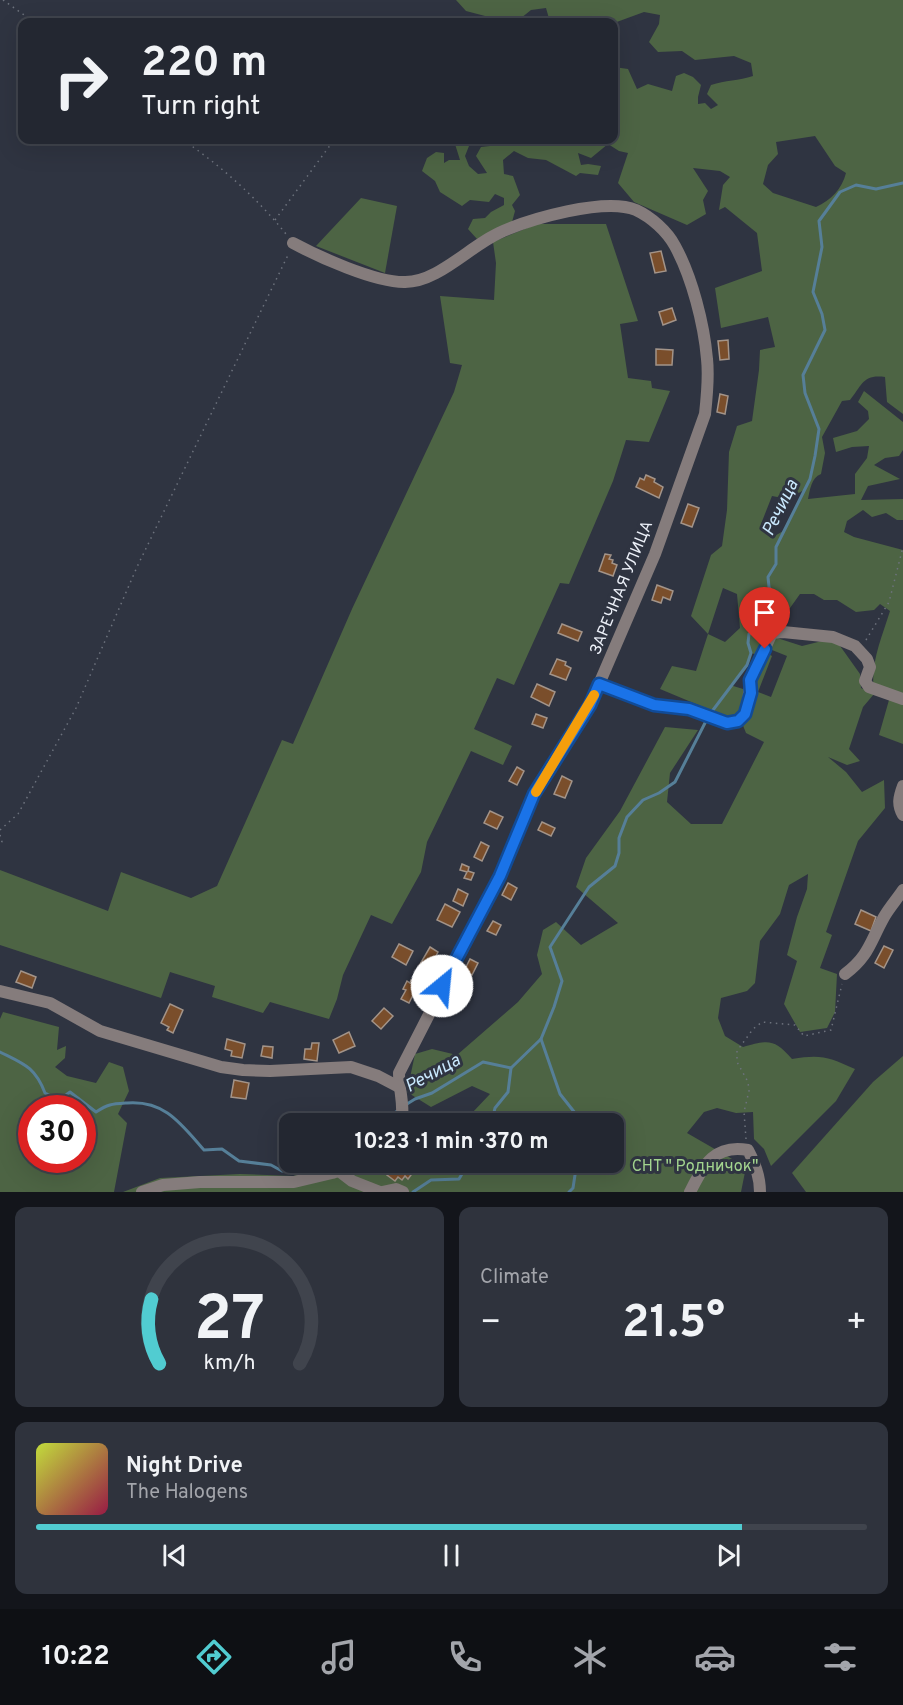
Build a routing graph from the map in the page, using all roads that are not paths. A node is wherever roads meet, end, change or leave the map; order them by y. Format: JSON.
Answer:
{"nodes":[{"id":1,"x":293,"y":243,"type":"road end"},
{"id":2,"x":599,"y":684,"type":"junction"},
{"id":3,"x":903,"y":699,"type":"edge"},
{"id":4,"x":903,"y":786,"type":"edge"},
{"id":5,"x":903,"y":815,"type":"edge"},
{"id":6,"x":903,"y":890,"type":"edge"},
{"id":7,"x":845,"y":974,"type":"road end"},
{"id":8,"x":0,"y":991,"type":"edge"},
{"id":9,"x":399,"y":1087,"type":"junction"},
{"id":10,"x":403,"y":1113,"type":"edge"},
{"id":11,"x":331,"y":1173,"type":"edge"},
{"id":12,"x":342,"y":1173,"type":"edge"},
{"id":13,"x":142,"y":1192,"type":"edge"},
{"id":14,"x":381,"y":1192,"type":"edge"},
{"id":15,"x":403,"y":1192,"type":"edge"},
{"id":16,"x":690,"y":1192,"type":"edge"},
{"id":17,"x":760,"y":1192,"type":"edge"}],
"edges":[{"from":1,"to":2,"type":"street","name":"ЗАРЕЧНАЯ УЛИЦА"},
{"from":2,"to":3,"type":"street"},
{"from":2,"to":9,"type":"street","name":"ЗАРЕЧНАЯ УЛИЦА"},
{"from":4,"to":5,"type":"street"},
{"from":6,"to":7,"type":"street"},
{"from":8,"to":9,"type":"street"},
{"from":9,"to":10,"type":"street"},
{"from":11,"to":13,"type":"street"},
{"from":12,"to":14,"type":"street"},
{"from":14,"to":15,"type":"street"},
{"from":16,"to":17,"type":"street"}]}
